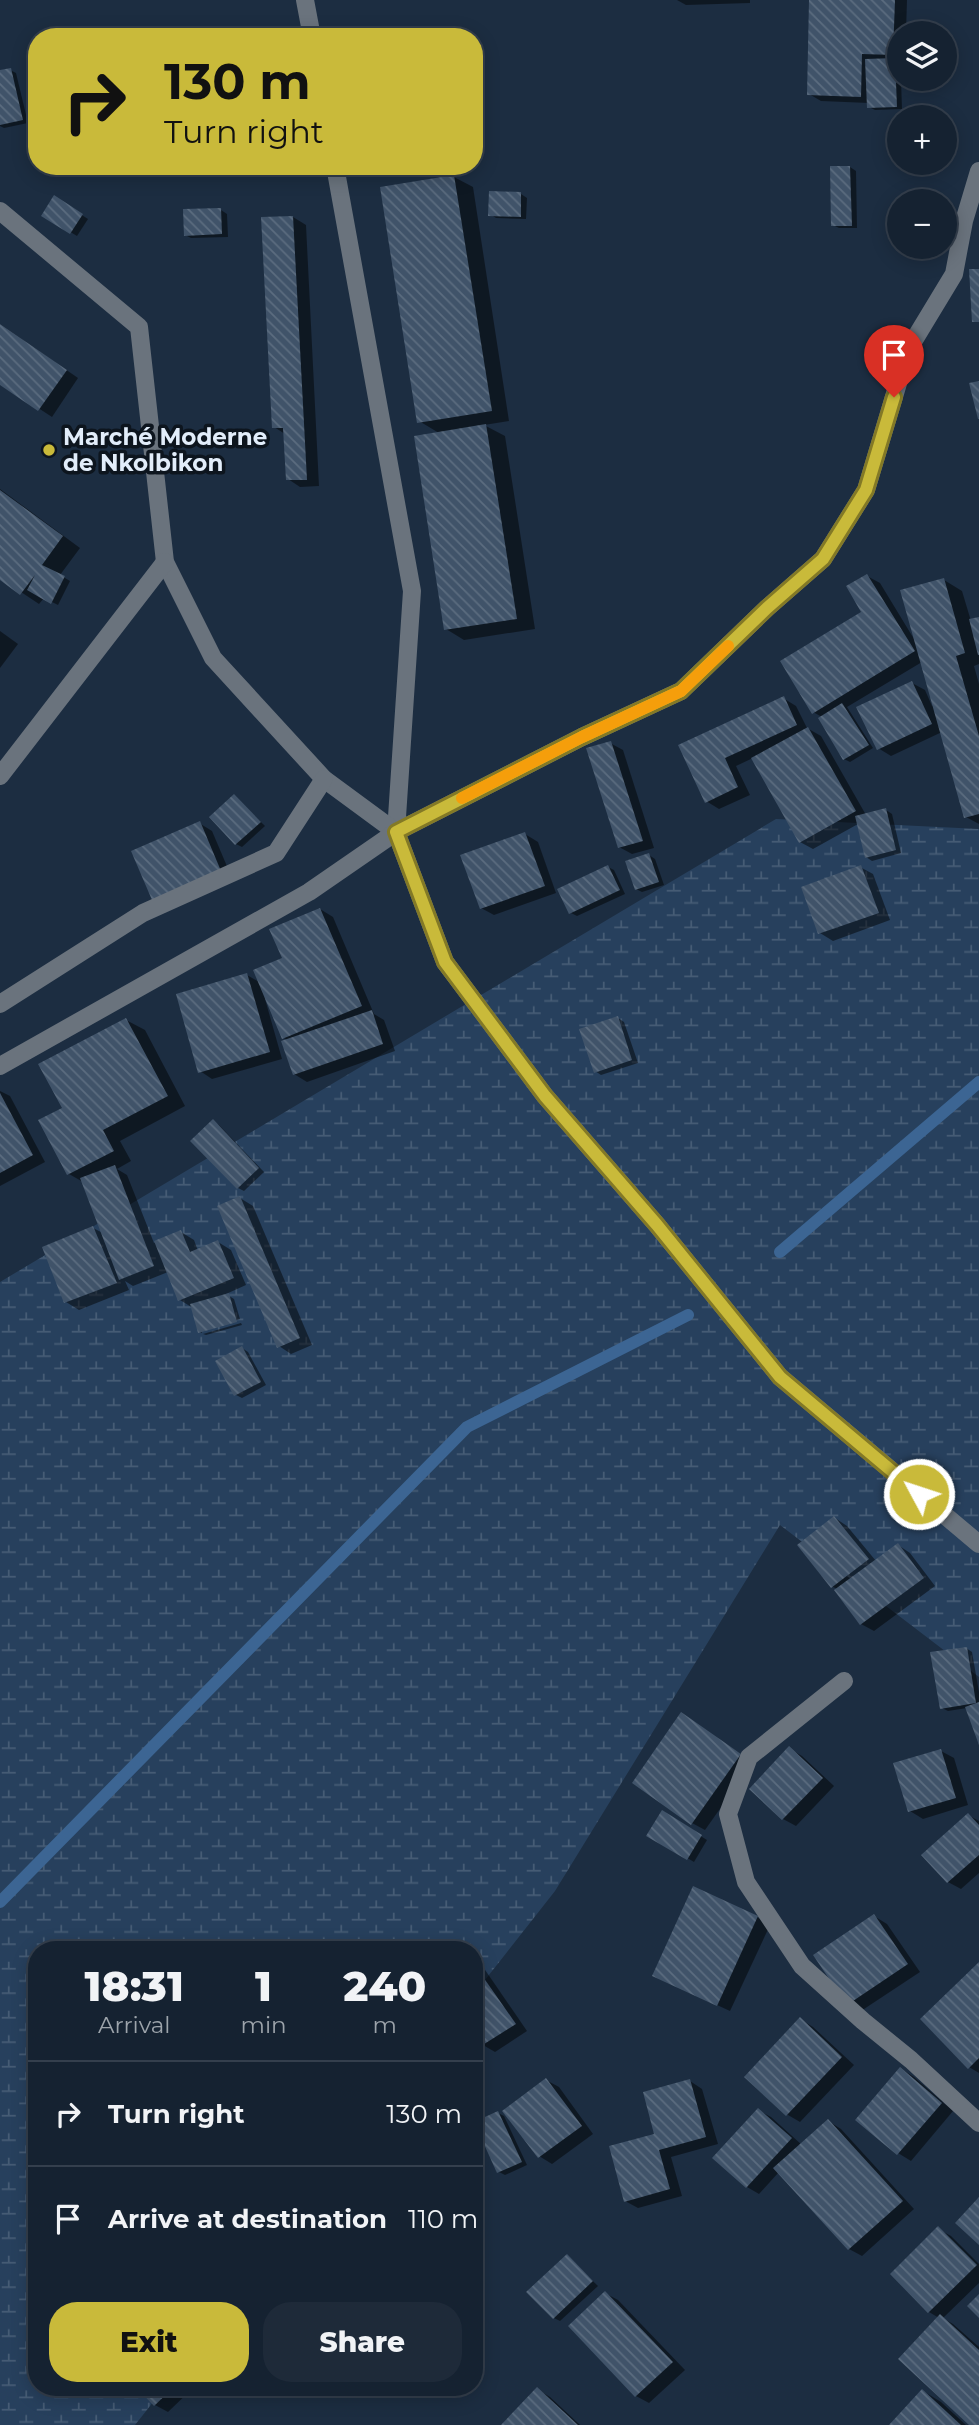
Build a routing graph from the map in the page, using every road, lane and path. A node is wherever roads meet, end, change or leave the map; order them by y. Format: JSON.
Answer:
{"nodes":[{"id":1,"x":305,"y":0,"type":"edge"},
{"id":2,"x":310,"y":28,"type":"edge"},
{"id":3,"x":979,"y":171,"type":"edge"},
{"id":4,"x":337,"y":175,"type":"edge"},
{"id":5,"x":2,"y":217,"type":"edge"},
{"id":6,"x":165,"y":562,"type":"junction"},
{"id":7,"x":0,"y":776,"type":"edge"},
{"id":8,"x":324,"y":779,"type":"junction"},
{"id":9,"x":396,"y":832,"type":"junction"},
{"id":10,"x":0,"y":1004,"type":"edge"},
{"id":11,"x":0,"y":1066,"type":"edge"},
{"id":12,"x":979,"y":1544,"type":"edge"},
{"id":13,"x":844,"y":1681,"type":"dead end"},
{"id":14,"x":979,"y":2123,"type":"edge"}],
"edges":[{"from":1,"to":2,"type":"street"},
{"from":3,"to":9,"type":"street"},
{"from":4,"to":9,"type":"street"},
{"from":5,"to":6,"type":"street"},
{"from":6,"to":7,"type":"street"},
{"from":6,"to":8,"type":"street"},
{"from":8,"to":9,"type":"street"},
{"from":8,"to":10,"type":"street"},
{"from":9,"to":11,"type":"street"},
{"from":9,"to":12,"type":"street"},
{"from":13,"to":14,"type":"street"}]}
